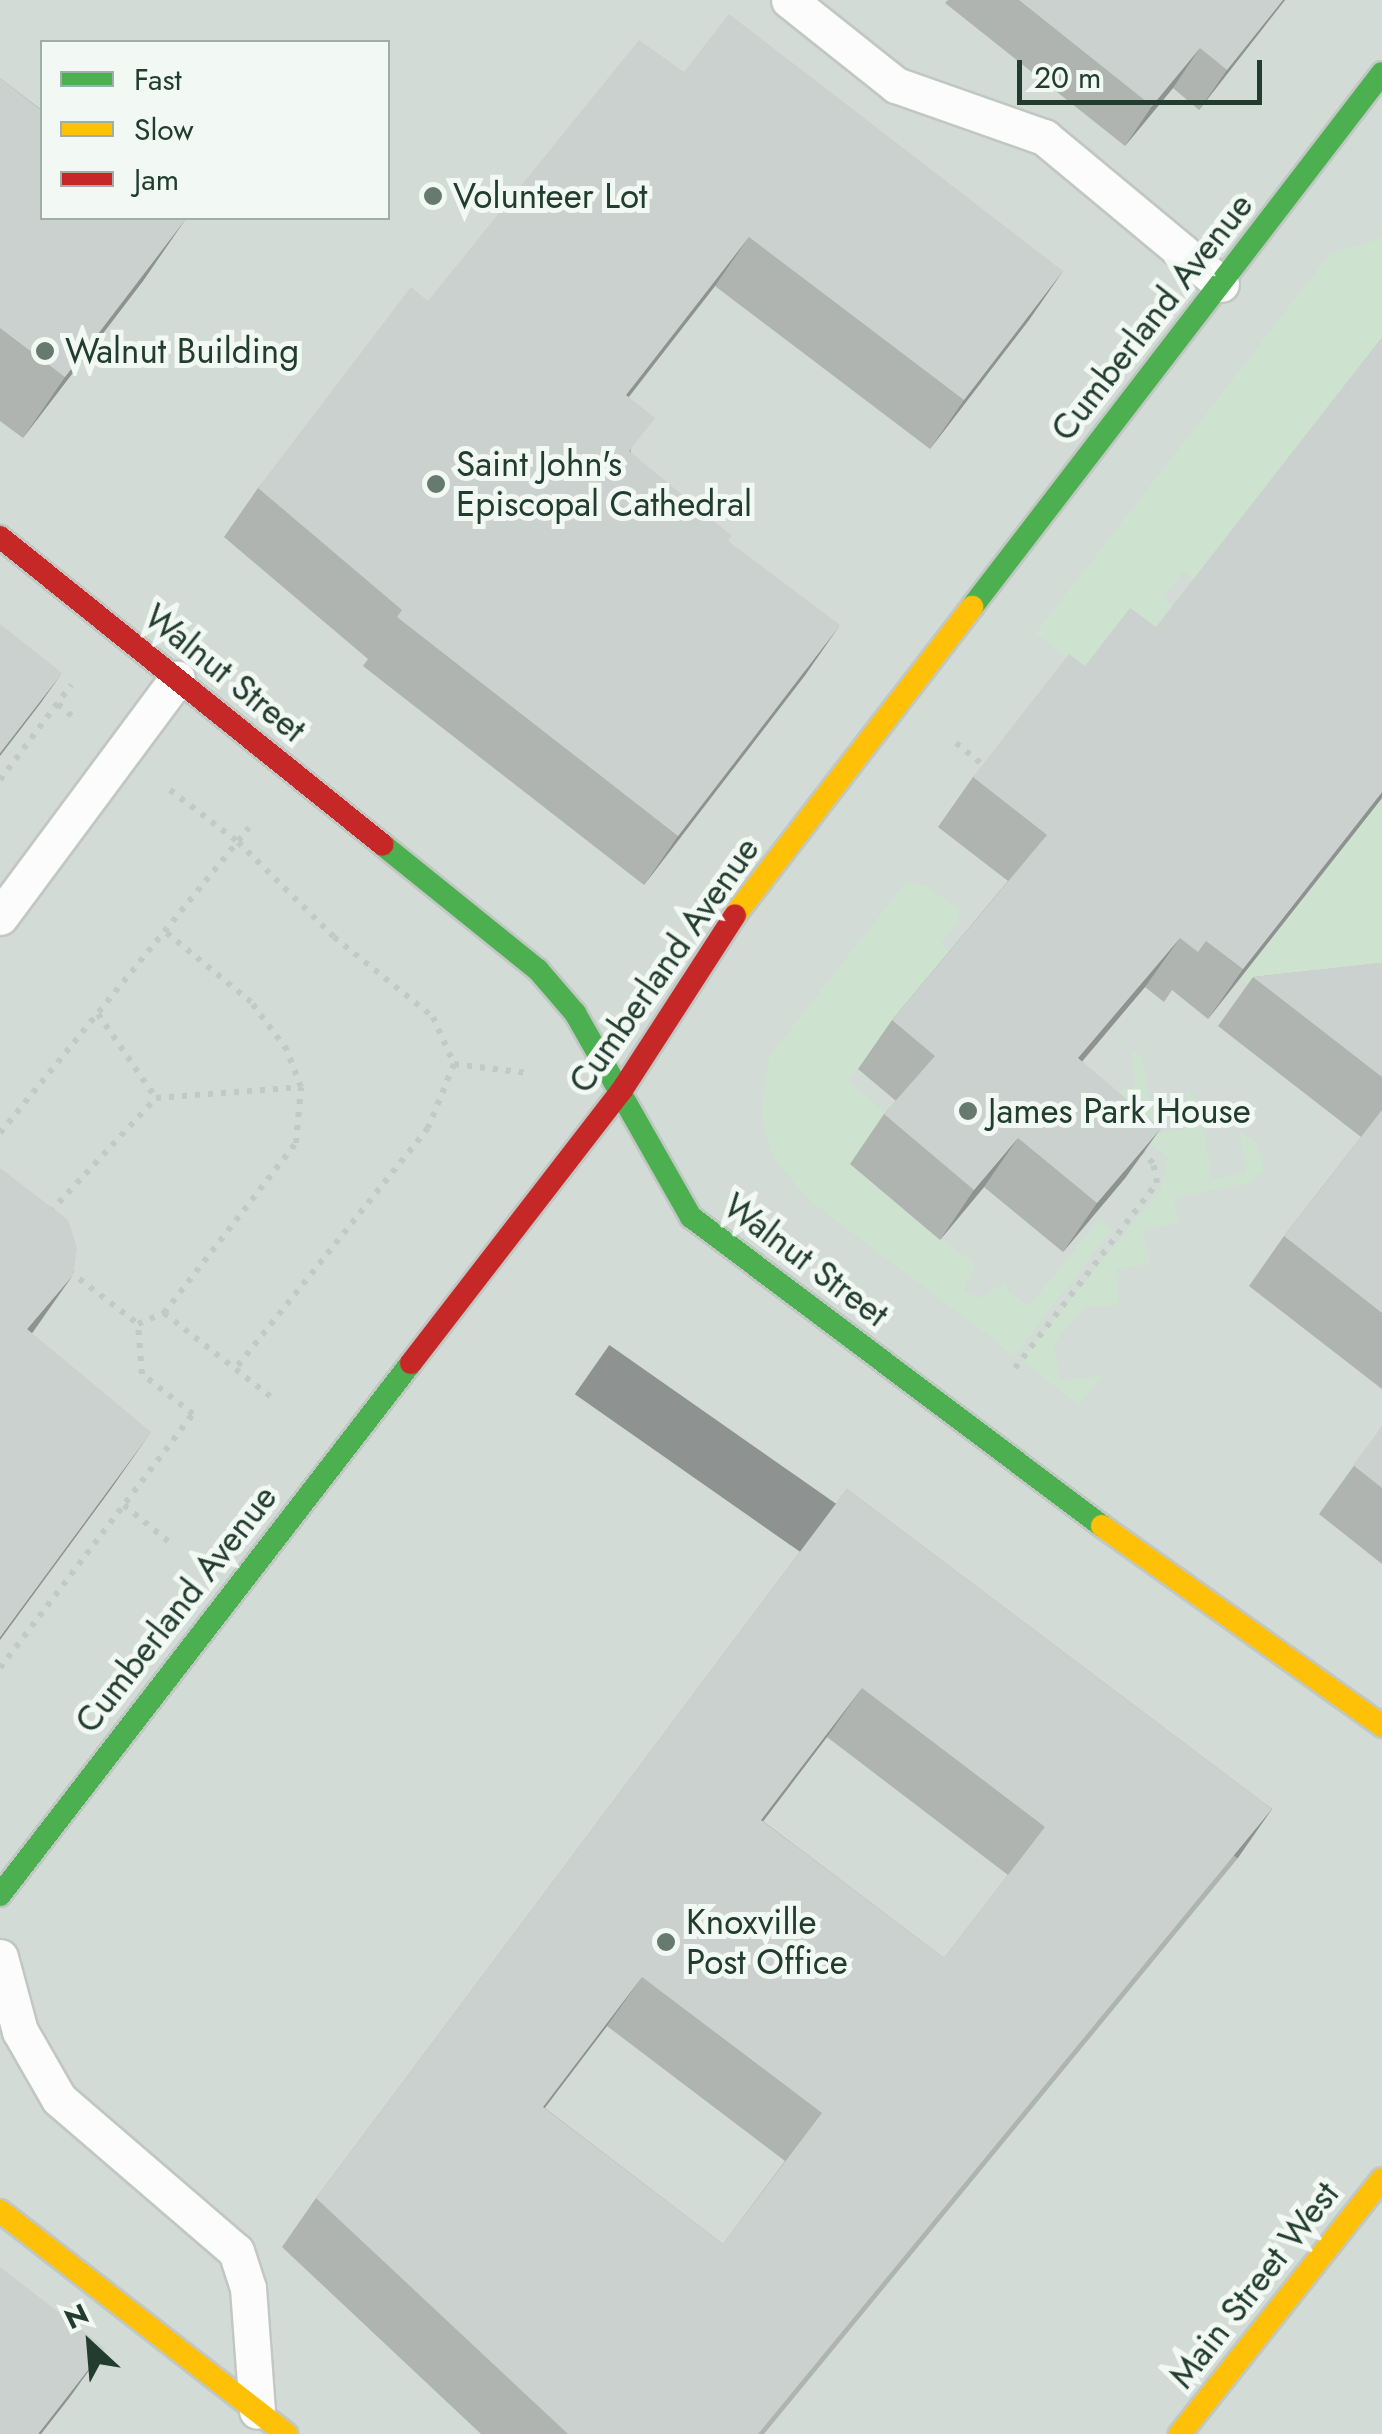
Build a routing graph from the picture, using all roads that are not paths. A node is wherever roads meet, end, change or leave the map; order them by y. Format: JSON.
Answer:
{"nodes":[{"id":1,"x":789,"y":0,"type":"edge"},
{"id":2,"x":1382,"y":73,"type":"edge"},
{"id":3,"x":1222,"y":284,"type":"junction"},
{"id":4,"x":0,"y":537,"type":"edge"},
{"id":5,"x":177,"y":679,"type":"junction"},
{"id":6,"x":0,"y":917,"type":"edge"},
{"id":7,"x":622,"y":1090,"type":"junction"},
{"id":8,"x":1382,"y":1726,"type":"edge"},
{"id":9,"x":0,"y":1895,"type":"edge"},
{"id":10,"x":0,"y":1957,"type":"edge"},
{"id":11,"x":1382,"y":2179,"type":"edge"},
{"id":12,"x":0,"y":2211,"type":"edge"},
{"id":13,"x":256,"y":2411,"type":"junction"},
{"id":14,"x":286,"y":2434,"type":"edge"},
{"id":15,"x":1180,"y":2434,"type":"edge"}],
"edges":[{"from":1,"to":3,"type":"lane"},
{"from":2,"to":3,"type":"main road","name":"Cumberland Avenue"},
{"from":3,"to":7,"type":"main road","name":"Cumberland Avenue"},
{"from":4,"to":5,"type":"main road","name":"Walnut Street"},
{"from":5,"to":6,"type":"lane"},
{"from":5,"to":7,"type":"main road","name":"Walnut Street"},
{"from":7,"to":8,"type":"main road","name":"Walnut Street"},
{"from":7,"to":9,"type":"main road","name":"Cumberland Avenue"},
{"from":10,"to":13,"type":"lane"},
{"from":11,"to":15,"type":"main road","name":"Main Street West"},
{"from":12,"to":13,"type":"main road"},
{"from":13,"to":14,"type":"main road"}]}
